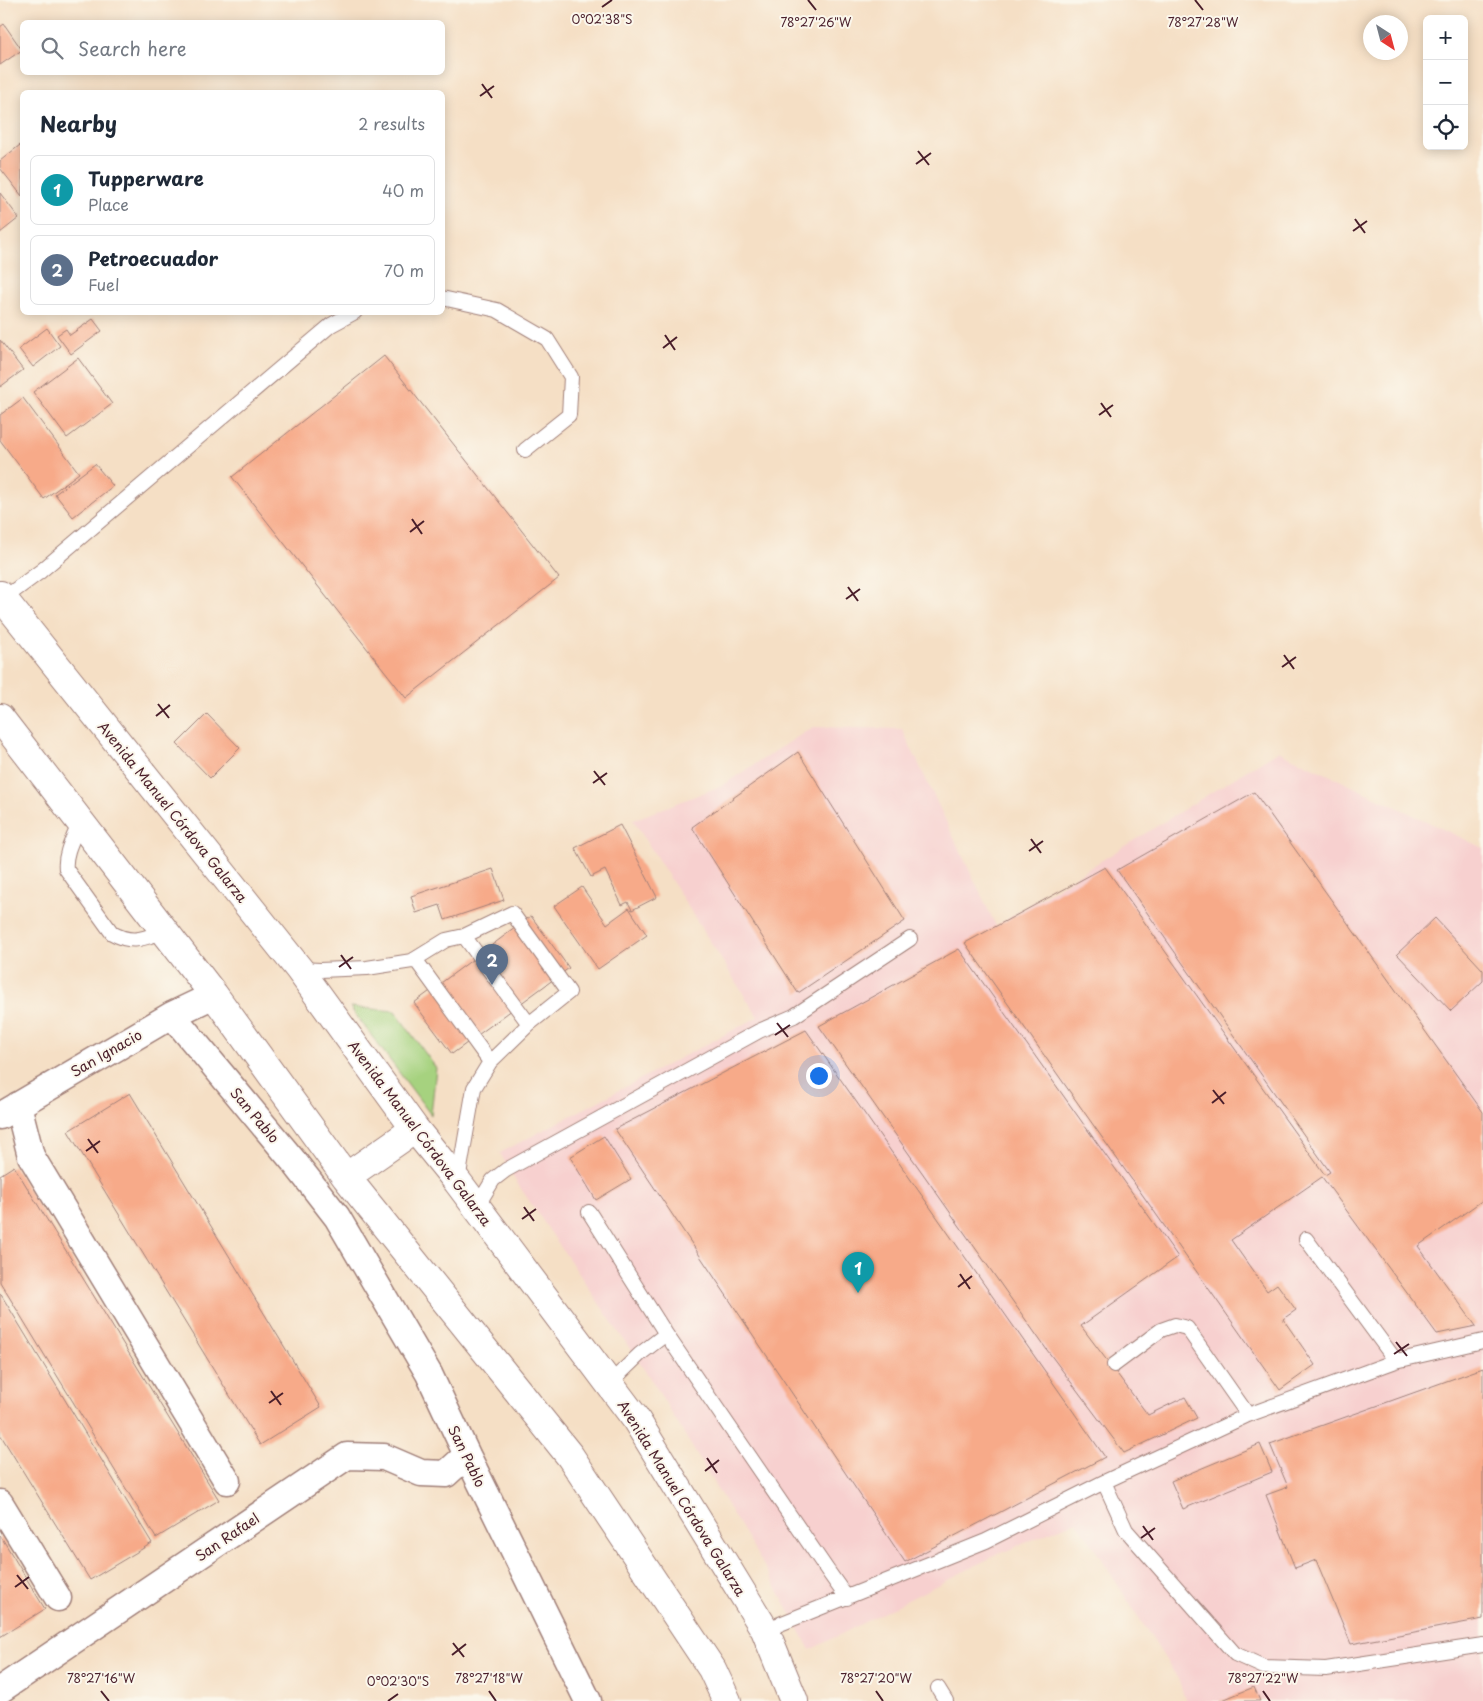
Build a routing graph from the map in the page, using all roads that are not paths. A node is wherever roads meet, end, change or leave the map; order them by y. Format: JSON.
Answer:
{"nodes":[{"id":1,"x":445,"y":299,"type":"edge"},
{"id":2,"x":348,"y":315,"type":"edge"},
{"id":3,"x":525,"y":450,"type":"dead end"},
{"id":4,"x":2,"y":597,"type":"edge"},
{"id":5,"x":0,"y":718,"type":"edge"},
{"id":6,"x":80,"y":822,"type":"junction"},
{"id":7,"x":165,"y":931,"type":"junction"},
{"id":8,"x":464,"y":936,"type":"junction"},
{"id":9,"x":910,"y":939,"type":"dead end"},
{"id":10,"x":415,"y":959,"type":"junction"},
{"id":11,"x":299,"y":969,"type":"junction"},
{"id":12,"x":214,"y":995,"type":"junction"},
{"id":13,"x":172,"y":1015,"type":"junction"},
{"id":14,"x":529,"y":1024,"type":"junction"},
{"id":15,"x":490,"y":1062,"type":"junction"},
{"id":16,"x":9,"y":1111,"type":"edge"},
{"id":17,"x":415,"y":1129,"type":"junction"},
{"id":18,"x":346,"y":1177,"type":"junction"},
{"id":19,"x":457,"y":1181,"type":"junction"},
{"id":20,"x":476,"y":1208,"type":"junction"},
{"id":21,"x":589,"y":1212,"type":"dead end"},
{"id":22,"x":336,"y":1217,"type":"junction"},
{"id":23,"x":1306,"y":1238,"type":"dead end"},
{"id":24,"x":666,"y":1334,"type":"junction"},
{"id":25,"x":1483,"y":1341,"type":"edge"},
{"id":26,"x":1396,"y":1361,"type":"junction"},
{"id":27,"x":1114,"y":1365,"type":"dead end"},
{"id":28,"x":609,"y":1384,"type":"junction"},
{"id":29,"x":1248,"y":1415,"type":"junction"},
{"id":30,"x":466,"y":1455,"type":"junction"},
{"id":31,"x":227,"y":1481,"type":"dead end"},
{"id":32,"x":1104,"y":1482,"type":"junction"},
{"id":33,"x":0,"y":1503,"type":"edge"},
{"id":34,"x":58,"y":1598,"type":"dead end"},
{"id":35,"x":847,"y":1598,"type":"junction"},
{"id":36,"x":765,"y":1630,"type":"junction"},
{"id":37,"x":1483,"y":1645,"type":"edge"},
{"id":38,"x":938,"y":1688,"type":"dead end"},
{"id":39,"x":0,"y":1690,"type":"edge"},
{"id":40,"x":588,"y":1701,"type":"edge"},
{"id":41,"x":727,"y":1701,"type":"edge"},
{"id":42,"x":794,"y":1701,"type":"edge"},
{"id":43,"x":946,"y":1701,"type":"edge"}],
"edges":[{"from":1,"to":3,"type":"lane"},
{"from":2,"to":4,"type":"lane"},
{"from":4,"to":11,"type":"main road","name":"Avenida Manuel Córdova Galarza"},
{"from":5,"to":6,"type":"main road"},
{"from":6,"to":7,"type":"main road"},
{"from":6,"to":7,"type":"lane"},
{"from":7,"to":12,"type":"main road"},
{"from":8,"to":10,"type":"lane"},
{"from":8,"to":14,"type":"lane"},
{"from":8,"to":14,"type":"lane"},
{"from":9,"to":20,"type":"lane"},
{"from":10,"to":11,"type":"lane"},
{"from":10,"to":15,"type":"lane"},
{"from":11,"to":17,"type":"main road","name":"Avenida Manuel Córdova Galarza"},
{"from":12,"to":13,"type":"street","name":"San Ignacio"},
{"from":12,"to":18,"type":"main road"},
{"from":13,"to":16,"type":"street","name":"San Ignacio"},
{"from":13,"to":22,"type":"street","name":"San Pablo"},
{"from":14,"to":15,"type":"lane"},
{"from":15,"to":19,"type":"lane"},
{"from":16,"to":31,"type":"street"},
{"from":17,"to":18,"type":"main road"},
{"from":17,"to":19,"type":"main road","name":"Avenida Manuel Córdova Galarza"},
{"from":18,"to":22,"type":"street"},
{"from":18,"to":41,"type":"main road"},
{"from":19,"to":20,"type":"main road","name":"Avenida Manuel Córdova Galarza"},
{"from":20,"to":28,"type":"main road","name":"Avenida Manuel Córdova Galarza"},
{"from":21,"to":24,"type":"lane"},
{"from":22,"to":30,"type":"street","name":"San Pablo"},
{"from":23,"to":26,"type":"lane"},
{"from":24,"to":28,"type":"lane"},
{"from":24,"to":35,"type":"lane"},
{"from":25,"to":26,"type":"lane"},
{"from":26,"to":29,"type":"lane"},
{"from":27,"to":29,"type":"lane"},
{"from":28,"to":36,"type":"main road","name":"Avenida Manuel Córdova Galarza"},
{"from":29,"to":32,"type":"lane"},
{"from":30,"to":39,"type":"street","name":"San Rafael"},
{"from":30,"to":40,"type":"street","name":"San Pablo"},
{"from":32,"to":35,"type":"lane"},
{"from":32,"to":37,"type":"lane"},
{"from":33,"to":34,"type":"street"},
{"from":35,"to":36,"type":"lane"},
{"from":36,"to":42,"type":"main road","name":"Avenida Manuel Córdova Galarza"},
{"from":38,"to":43,"type":"lane"}]}
